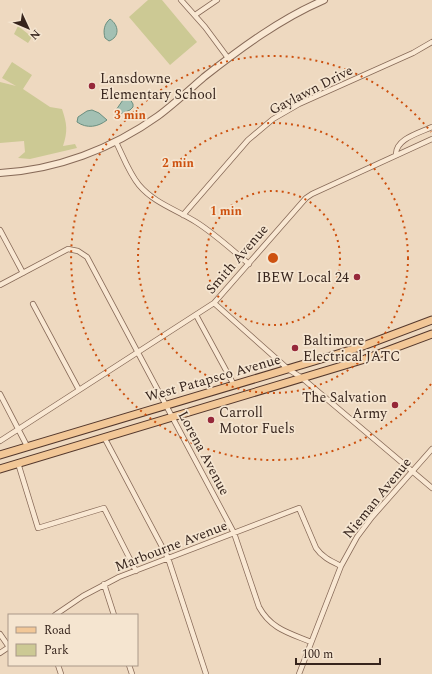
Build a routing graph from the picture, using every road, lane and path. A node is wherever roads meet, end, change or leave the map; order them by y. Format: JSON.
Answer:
{"nodes":[{"id":1,"x":181,"y":0,"type":"edge"},
{"id":2,"x":217,"y":0,"type":"edge"},
{"id":3,"x":324,"y":0,"type":"edge"},
{"id":4,"x":195,"y":16,"type":"junction"},
{"id":5,"x":432,"y":42,"type":"edge"},
{"id":6,"x":228,"y":58,"type":"junction"},
{"id":7,"x":432,"y":127,"type":"edge"},
{"id":8,"x":432,"y":139,"type":"edge"},
{"id":9,"x":116,"y":142,"type":"junction"},
{"id":10,"x":396,"y":156,"type":"junction"},
{"id":11,"x":0,"y":173,"type":"edge"},
{"id":12,"x":183,"y":215,"type":"junction"},
{"id":13,"x":0,"y":230,"type":"edge"},
{"id":14,"x":249,"y":264,"type":"junction"},
{"id":15,"x":23,"y":273,"type":"junction"},
{"id":16,"x":0,"y":286,"type":"edge"},
{"id":17,"x":214,"y":303,"type":"junction"},
{"id":18,"x":34,"y":304,"type":"dead end"},
{"id":19,"x":196,"y":315,"type":"junction"},
{"id":20,"x":432,"y":320,"type":"edge"},
{"id":21,"x":432,"y":334,"type":"edge"},
{"id":22,"x":138,"y":353,"type":"junction"},
{"id":23,"x":288,"y":369,"type":"junction"},
{"id":24,"x":302,"y":378,"type":"junction"},
{"id":25,"x":234,"y":385,"type":"junction"},
{"id":26,"x":79,"y":390,"type":"junction"},
{"id":27,"x":0,"y":394,"type":"edge"},
{"id":28,"x":166,"y":405,"type":"junction"},
{"id":29,"x":173,"y":417,"type":"junction"},
{"id":30,"x":18,"y":429,"type":"junction"},
{"id":31,"x":104,"y":437,"type":"junction"},
{"id":32,"x":0,"y":441,"type":"edge"},
{"id":33,"x":27,"y":446,"type":"junction"},
{"id":34,"x":432,"y":449,"type":"edge"},
{"id":35,"x":0,"y":455,"type":"edge"},
{"id":36,"x":18,"y":463,"type":"junction"},
{"id":37,"x":0,"y":469,"type":"edge"},
{"id":38,"x":412,"y":472,"type":"junction"},
{"id":39,"x":432,"y":488,"type":"edge"},
{"id":40,"x":234,"y":533,"type":"junction"},
{"id":41,"x":168,"y":558,"type":"junction"},
{"id":42,"x":341,"y":566,"type":"junction"},
{"id":43,"x":136,"y":570,"type":"junction"},
{"id":44,"x":104,"y":584,"type":"junction"},
{"id":45,"x":56,"y":614,"type":"edge"},
{"id":46,"x":114,"y":614,"type":"edge"},
{"id":47,"x":0,"y":634,"type":"edge"},
{"id":48,"x":310,"y":642,"type":"junction"},
{"id":49,"x":8,"y":646,"type":"edge"},
{"id":50,"x":206,"y":674,"type":"edge"},
{"id":51,"x":298,"y":674,"type":"edge"}],
"edges":[{"from":1,"to":4,"type":"street"},
{"from":2,"to":4,"type":"street"},
{"from":3,"to":6,"type":"street"},
{"from":4,"to":6,"type":"street"},
{"from":5,"to":12,"type":"street","name":"Gaylawn Drive"},
{"from":6,"to":9,"type":"street"},
{"from":7,"to":10,"type":"street"},
{"from":8,"to":10,"type":"street","name":"Smith Avenue"},
{"from":9,"to":11,"type":"street"},
{"from":9,"to":12,"type":"street"},
{"from":10,"to":14,"type":"street","name":"Smith Avenue"},
{"from":12,"to":14,"type":"street"},
{"from":13,"to":15,"type":"street"},
{"from":14,"to":17,"type":"street","name":"Smith Avenue"},
{"from":15,"to":16,"type":"street","name":"Lorena Avenue"},
{"from":15,"to":22,"type":"street","name":"Lorena Avenue"},
{"from":17,"to":19,"type":"street","name":"Smith Avenue"},
{"from":17,"to":23,"type":"street"},
{"from":18,"to":26,"type":"street"},
{"from":19,"to":22,"type":"street","name":"Smith Avenue"},
{"from":19,"to":25,"type":"street"},
{"from":20,"to":23,"type":"main road","name":"West Patapsco Avenue"},
{"from":21,"to":24,"type":"main road","name":"West Patapsco Avenue"},
{"from":22,"to":26,"type":"street","name":"Smith Avenue"},
{"from":22,"to":28,"type":"street","name":"Lorena Avenue"},
{"from":23,"to":24,"type":"street"},
{"from":23,"to":25,"type":"main road","name":"West Patapsco Avenue"},
{"from":24,"to":29,"type":"main road","name":"West Patapsco Avenue"},
{"from":24,"to":38,"type":"street"},
{"from":25,"to":28,"type":"main road","name":"West Patapsco Avenue"},
{"from":26,"to":30,"type":"street","name":"Smith Avenue"},
{"from":27,"to":30,"type":"street"},
{"from":28,"to":29,"type":"street","name":"Lorena Avenue"},
{"from":28,"to":33,"type":"main road","name":"West Patapsco Avenue"},
{"from":29,"to":31,"type":"main road","name":"West Patapsco Avenue"},
{"from":29,"to":40,"type":"street","name":"Lorena Avenue"},
{"from":30,"to":32,"type":"street","name":"Smith Avenue"},
{"from":30,"to":33,"type":"street"},
{"from":31,"to":36,"type":"main road","name":"West Patapsco Avenue"},
{"from":31,"to":41,"type":"street"},
{"from":33,"to":35,"type":"main road","name":"West Patapsco Avenue"},
{"from":34,"to":38,"type":"street","name":"Nieman Avenue"},
{"from":36,"to":37,"type":"main road","name":"West Patapsco Avenue"},
{"from":36,"to":43,"type":"street"},
{"from":38,"to":39,"type":"street"},
{"from":38,"to":42,"type":"street","name":"Nieman Avenue"},
{"from":40,"to":41,"type":"street","name":"Marbourne Avenue"},
{"from":40,"to":42,"type":"street","name":"Marbourne Avenue"},
{"from":40,"to":48,"type":"street","name":"Lorena Avenue"},
{"from":41,"to":43,"type":"street","name":"Marbourne Avenue"},
{"from":41,"to":50,"type":"street"},
{"from":42,"to":48,"type":"street","name":"Nieman Avenue"},
{"from":43,"to":44,"type":"street","name":"Marbourne Avenue"},
{"from":44,"to":45,"type":"street","name":"Marbourne Avenue"},
{"from":44,"to":46,"type":"street"},
{"from":47,"to":49,"type":"street"},
{"from":48,"to":51,"type":"street","name":"Nieman Avenue"}]}
